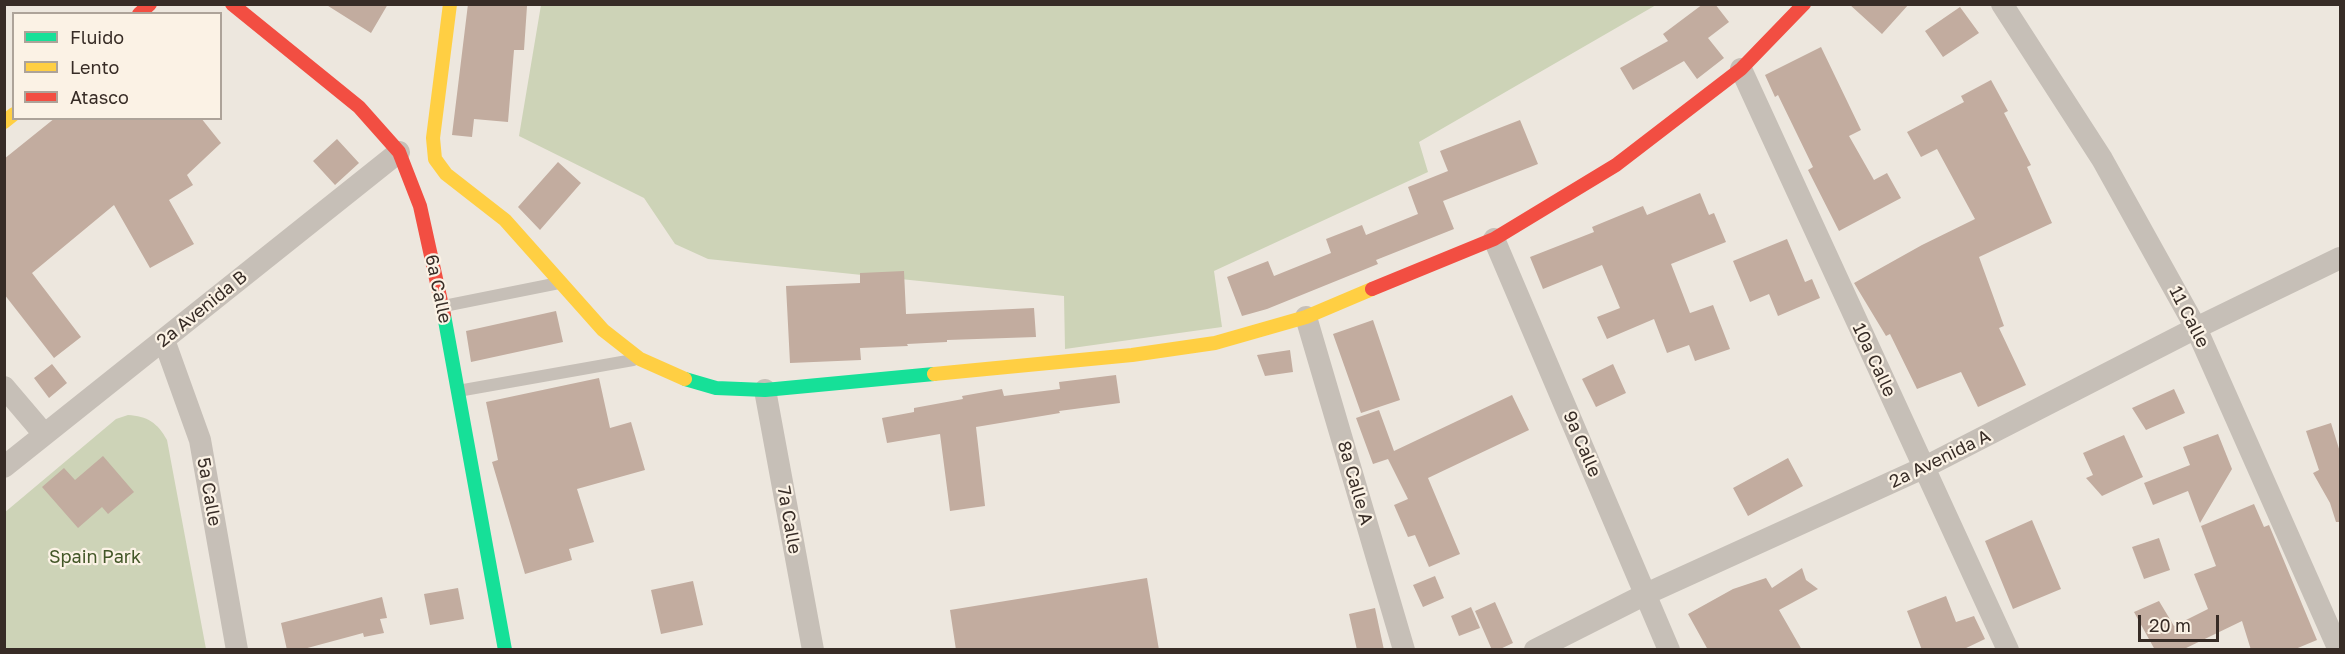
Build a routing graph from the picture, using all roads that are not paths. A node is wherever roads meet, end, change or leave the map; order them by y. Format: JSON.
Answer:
{"nodes":[{"id":1,"x":232,"y":4,"type":"edge"},
{"id":2,"x":450,"y":4,"type":"edge"},
{"id":3,"x":1804,"y":4,"type":"edge"},
{"id":4,"x":2002,"y":4,"type":"edge"},
{"id":5,"x":1741,"y":69,"type":"junction"},
{"id":6,"x":399,"y":152,"type":"junction"},
{"id":7,"x":1494,"y":239,"type":"junction"},
{"id":8,"x":2340,"y":258,"type":"edge"},
{"id":9,"x":563,"y":283,"type":"junction"},
{"id":10,"x":442,"y":306,"type":"junction"},
{"id":11,"x":1306,"y":317,"type":"junction"},
{"id":12,"x":2196,"y":328,"type":"junction"},
{"id":13,"x":164,"y":340,"type":"junction"},
{"id":14,"x":640,"y":359,"type":"junction"},
{"id":15,"x":4,"y":387,"type":"edge"},
{"id":16,"x":765,"y":390,"type":"junction"},
{"id":17,"x":457,"y":391,"type":"junction"},
{"id":18,"x":44,"y":434,"type":"junction"},
{"id":19,"x":4,"y":467,"type":"edge"},
{"id":20,"x":1923,"y":468,"type":"junction"},
{"id":21,"x":1646,"y":594,"type":"junction"},
{"id":22,"x":237,"y":650,"type":"edge"},
{"id":23,"x":505,"y":650,"type":"edge"},
{"id":24,"x":813,"y":650,"type":"edge"},
{"id":25,"x":1404,"y":650,"type":"edge"},
{"id":26,"x":1535,"y":650,"type":"edge"},
{"id":27,"x":1669,"y":650,"type":"edge"},
{"id":28,"x":2008,"y":650,"type":"edge"},
{"id":29,"x":2339,"y":650,"type":"edge"}],
"edges":[{"from":1,"to":6,"type":"street","name":"6a Calle"},
{"from":2,"to":9,"type":"street"},
{"from":3,"to":5,"type":"street"},
{"from":4,"to":12,"type":"street","name":"11 Calle"},
{"from":5,"to":7,"type":"street"},
{"from":5,"to":20,"type":"street","name":"10a Calle"},
{"from":6,"to":10,"type":"street","name":"6a Calle"},
{"from":6,"to":13,"type":"street","name":"2a Avenida B"},
{"from":7,"to":11,"type":"street"},
{"from":7,"to":21,"type":"street","name":"9a Calle"},
{"from":8,"to":12,"type":"street","name":"2a Avenida A"},
{"from":9,"to":10,"type":"lane"},
{"from":9,"to":14,"type":"street"},
{"from":10,"to":17,"type":"street","name":"6a Calle"},
{"from":11,"to":16,"type":"street"},
{"from":11,"to":25,"type":"street","name":"8a Calle A"},
{"from":12,"to":20,"type":"street","name":"2a Avenida A"},
{"from":12,"to":29,"type":"street","name":"11 Calle"},
{"from":13,"to":18,"type":"street","name":"2a Avenida B"},
{"from":13,"to":22,"type":"street","name":"5a Calle"},
{"from":14,"to":16,"type":"street"},
{"from":14,"to":17,"type":"lane"},
{"from":15,"to":18,"type":"street"},
{"from":16,"to":24,"type":"street","name":"7a Calle"},
{"from":17,"to":23,"type":"street","name":"6a Calle"},
{"from":18,"to":19,"type":"street","name":"2a Avenida B"},
{"from":20,"to":21,"type":"street","name":"2a Avenida A"},
{"from":20,"to":28,"type":"street","name":"10a Calle"},
{"from":21,"to":26,"type":"street","name":"2a Avenida A"},
{"from":21,"to":27,"type":"street","name":"9a Calle"}]}
